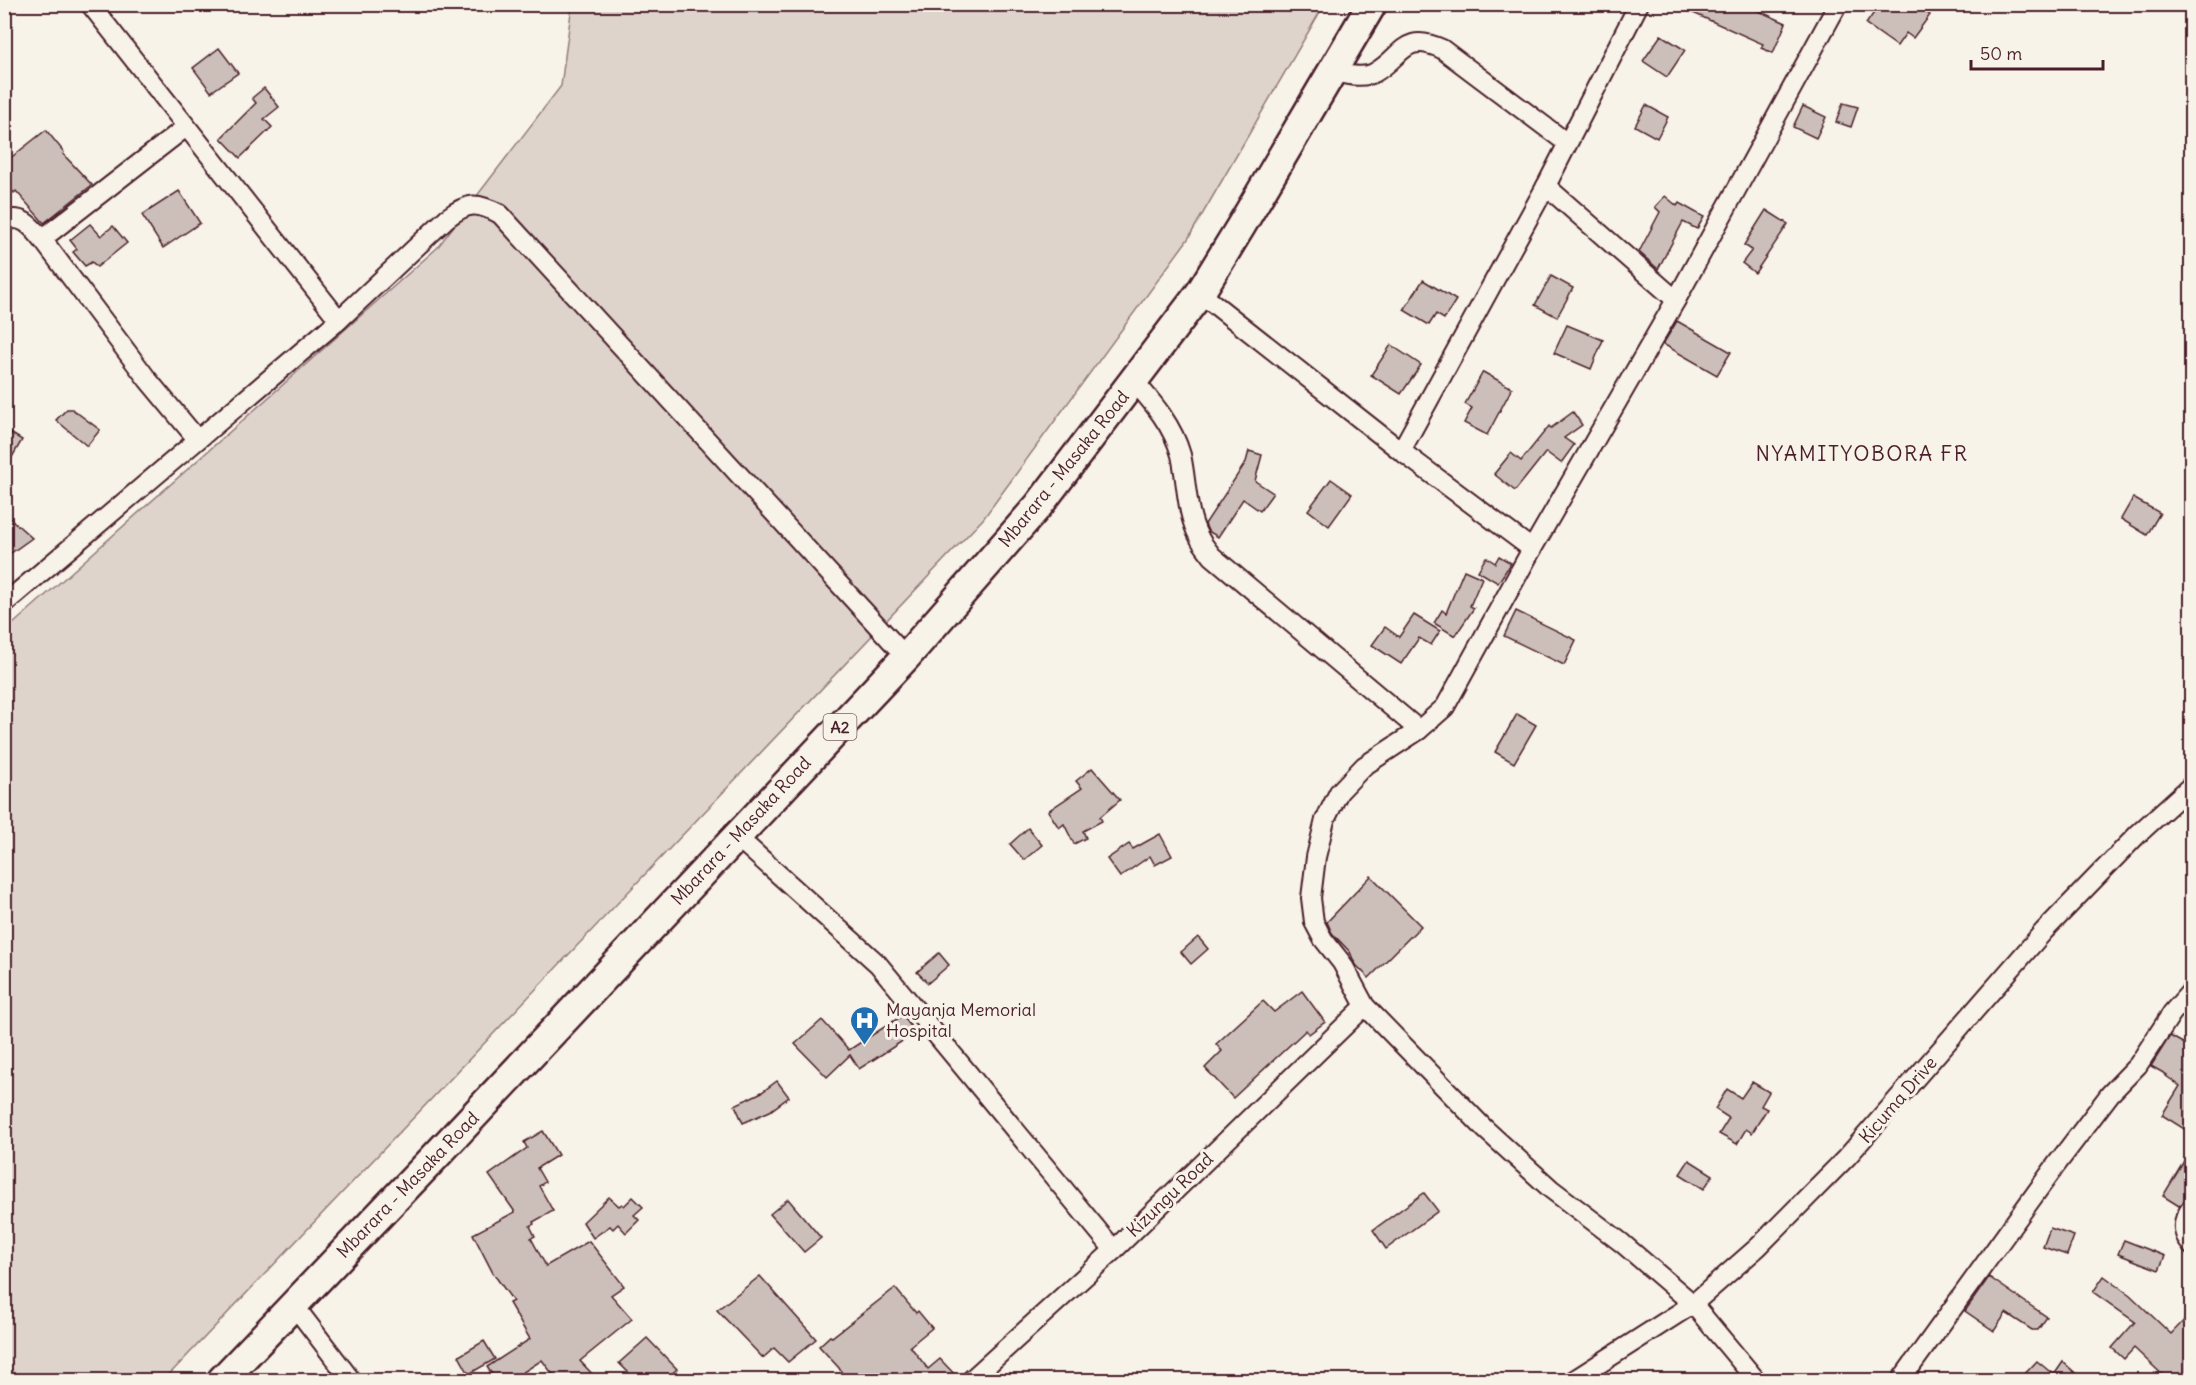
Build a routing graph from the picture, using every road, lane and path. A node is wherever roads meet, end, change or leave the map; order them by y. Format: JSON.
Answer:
{"nodes":[{"id":1,"x":90,"y":4,"type":"edge"},
{"id":2,"x":1372,"y":4,"type":"edge"},
{"id":3,"x":1639,"y":4,"type":"edge"},
{"id":4,"x":1838,"y":4,"type":"edge"},
{"id":5,"x":1332,"y":72,"type":"junction"},
{"id":6,"x":186,"y":127,"type":"junction"},
{"id":7,"x":1567,"y":143,"type":"junction"},
{"id":8,"x":1546,"y":186,"type":"junction"},
{"id":9,"x":4,"y":221,"type":"edge"},
{"id":10,"x":42,"y":238,"type":"junction"},
{"id":11,"x":1200,"y":293,"type":"junction"},
{"id":12,"x":1676,"y":300,"type":"junction"},
{"id":13,"x":339,"y":320,"type":"junction"},
{"id":14,"x":1134,"y":381,"type":"junction"},
{"id":15,"x":197,"y":440,"type":"junction"},
{"id":16,"x":1401,"y":451,"type":"junction"},
{"id":17,"x":1532,"y":549,"type":"junction"},
{"id":18,"x":4,"y":604,"type":"edge"},
{"id":19,"x":906,"y":657,"type":"junction"},
{"id":20,"x":1419,"y":730,"type":"junction"},
{"id":21,"x":2192,"y":785,"type":"edge"},
{"id":22,"x":736,"y":836,"type":"junction"},
{"id":23,"x":2192,"y":990,"type":"edge"},
{"id":24,"x":1365,"y":1006,"type":"junction"},
{"id":25,"x":2192,"y":1207,"type":"edge"},
{"id":26,"x":2192,"y":1246,"type":"edge"},
{"id":27,"x":1114,"y":1250,"type":"junction"},
{"id":28,"x":293,"y":1304,"type":"junction"},
{"id":29,"x":1692,"y":1304,"type":"junction"},
{"id":30,"x":222,"y":1380,"type":"edge"},
{"id":31,"x":351,"y":1380,"type":"edge"},
{"id":32,"x":971,"y":1380,"type":"edge"},
{"id":33,"x":1574,"y":1380,"type":"edge"},
{"id":34,"x":1756,"y":1380,"type":"edge"},
{"id":35,"x":1900,"y":1380,"type":"edge"}],
"edges":[{"from":1,"to":6,"type":"street"},
{"from":2,"to":5,"type":"main road","name":"Mbarara - Masaka Road","number":"A2"},
{"from":3,"to":7,"type":"street"},
{"from":4,"to":12,"type":"street"},
{"from":5,"to":7,"type":"street"},
{"from":5,"to":11,"type":"main road","name":"Mbarara - Masaka Road","number":"A2"},
{"from":6,"to":10,"type":"street"},
{"from":6,"to":13,"type":"street"},
{"from":7,"to":8,"type":"street"},
{"from":8,"to":12,"type":"street"},
{"from":8,"to":16,"type":"street"},
{"from":9,"to":10,"type":"street"},
{"from":10,"to":15,"type":"street"},
{"from":11,"to":14,"type":"main road","name":"Mbarara - Masaka Road","number":"A2"},
{"from":11,"to":16,"type":"street"},
{"from":12,"to":17,"type":"street"},
{"from":13,"to":15,"type":"street"},
{"from":13,"to":19,"type":"street"},
{"from":14,"to":19,"type":"main road","name":"Mbarara - Masaka Road","number":"A2"},
{"from":14,"to":20,"type":"street"},
{"from":15,"to":18,"type":"street"},
{"from":16,"to":17,"type":"street"},
{"from":17,"to":20,"type":"street"},
{"from":19,"to":22,"type":"main road","name":"Mbarara - Masaka Road","number":"A2"},
{"from":20,"to":24,"type":"street"},
{"from":21,"to":29,"type":"street","name":"Kicuma Drive"},
{"from":22,"to":27,"type":"street"},
{"from":22,"to":28,"type":"main road","name":"Mbarara - Masaka Road","number":"A2"},
{"from":23,"to":35,"type":"street"},
{"from":24,"to":27,"type":"street","name":"Kizungu Road"},
{"from":24,"to":29,"type":"street"},
{"from":25,"to":26,"type":"street"},
{"from":27,"to":32,"type":"street","name":"Kizungu Road"},
{"from":28,"to":30,"type":"main road","name":"Mbarara - Masaka Road","number":"A2"},
{"from":28,"to":31,"type":"street"},
{"from":29,"to":33,"type":"street","name":"Kicuma Drive"},
{"from":29,"to":34,"type":"street"}]}
